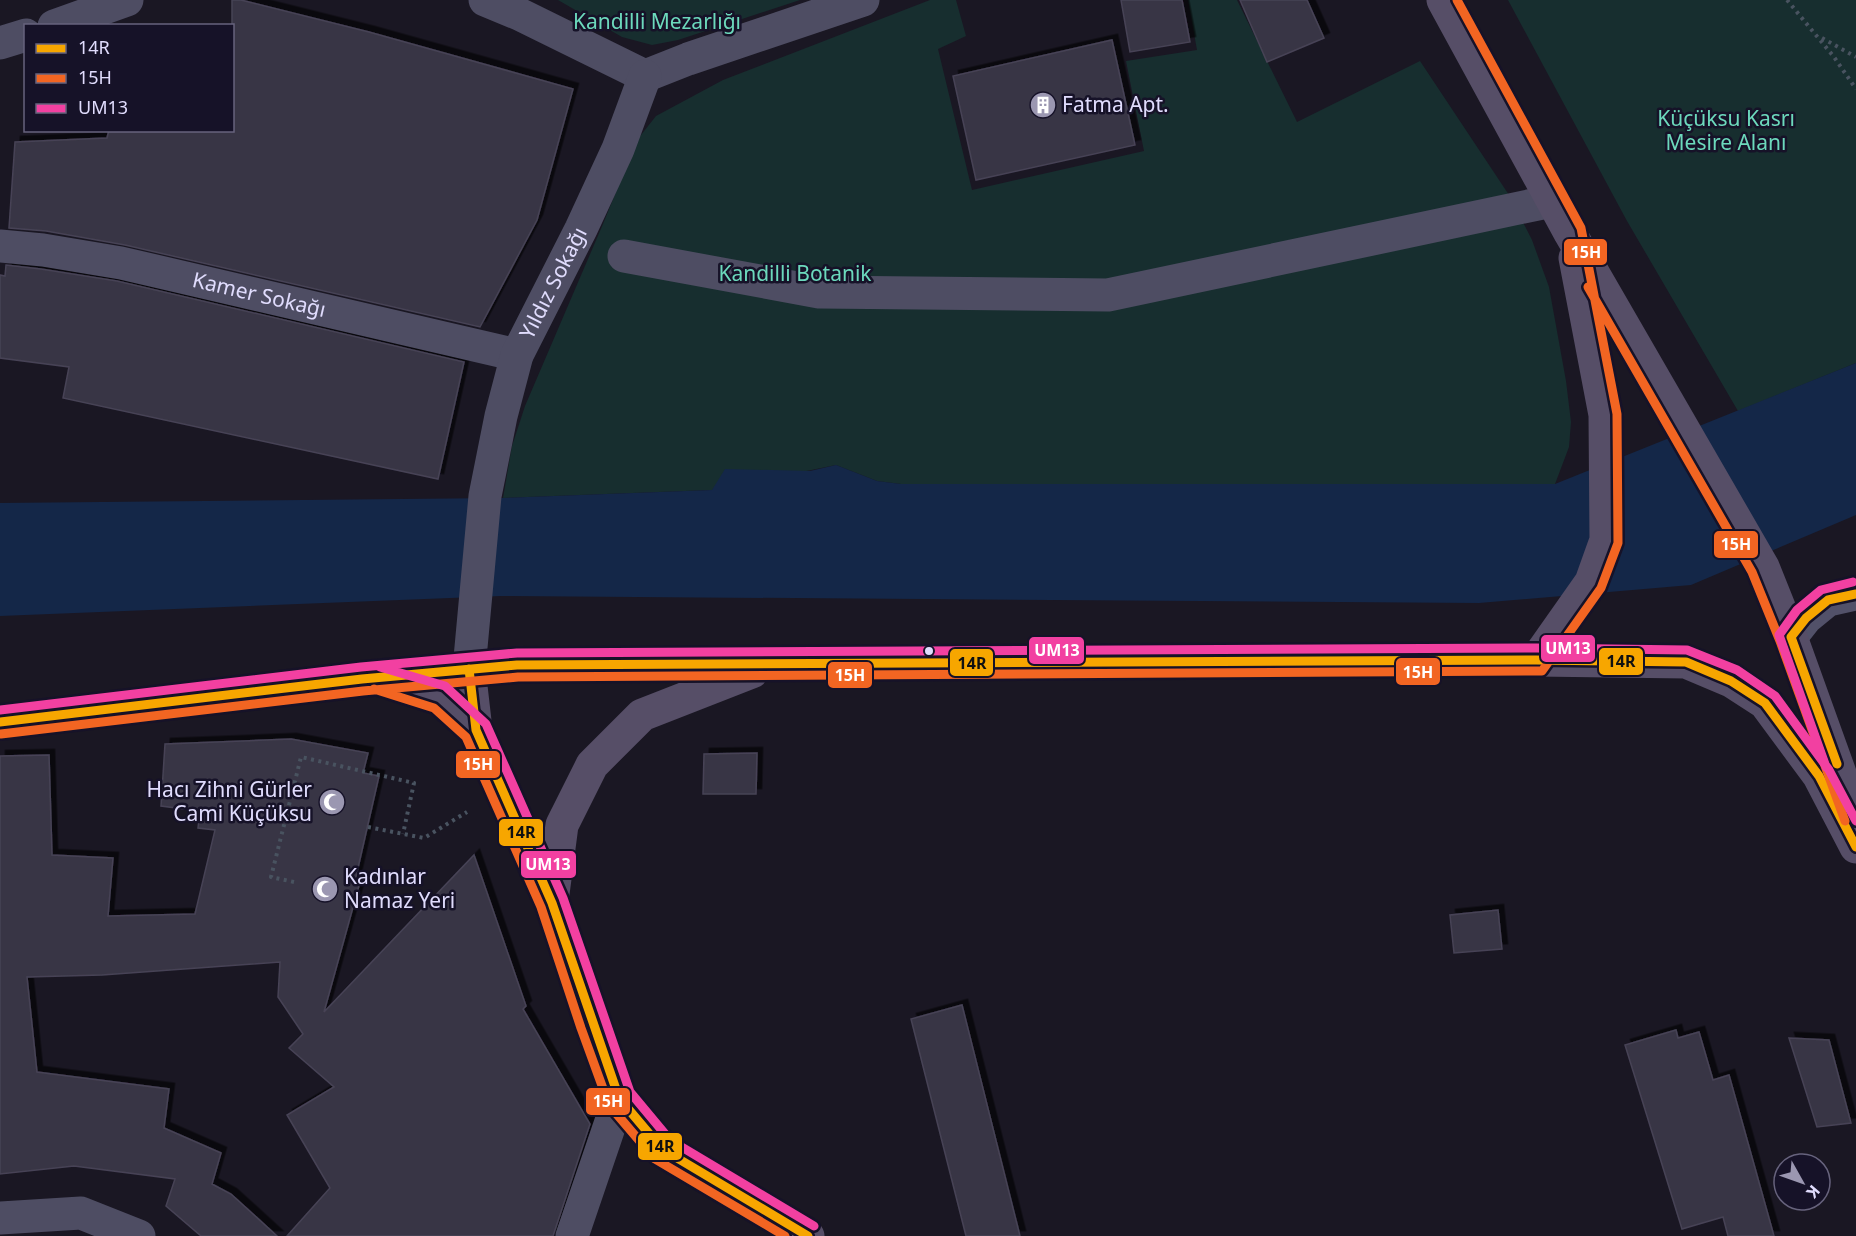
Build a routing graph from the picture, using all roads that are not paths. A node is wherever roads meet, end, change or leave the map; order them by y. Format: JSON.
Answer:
{"nodes":[{"id":1,"x":127,"y":0,"type":"edge"},
{"id":2,"x":485,"y":0,"type":"edge"},
{"id":3,"x":864,"y":0,"type":"edge"},
{"id":4,"x":1443,"y":0,"type":"edge"},
{"id":5,"x":60,"y":24,"type":"edge"},
{"id":6,"x":24,"y":36,"type":"edge"},
{"id":7,"x":0,"y":43,"type":"edge"},
{"id":8,"x":645,"y":76,"type":"junction"},
{"id":9,"x":1552,"y":201,"type":"junction"},
{"id":10,"x":1570,"y":233,"type":"junction"},
{"id":11,"x":0,"y":246,"type":"edge"},
{"id":12,"x":624,"y":256,"type":"dead end"},
{"id":13,"x":517,"y":355,"type":"junction"},
{"id":14,"x":1842,"y":597,"type":"edge"},
{"id":15,"x":1791,"y":637,"type":"junction"},
{"id":16,"x":1536,"y":660,"type":"junction"},
{"id":17,"x":769,"y":665,"type":"junction"},
{"id":18,"x":469,"y":669,"type":"junction"},
{"id":19,"x":377,"y":678,"type":"junction"},
{"id":20,"x":0,"y":722,"type":"edge"},
{"id":21,"x":477,"y":730,"type":"junction"},
{"id":22,"x":1856,"y":817,"type":"edge"},
{"id":23,"x":1856,"y":847,"type":"edge"},
{"id":24,"x":552,"y":903,"type":"junction"},
{"id":25,"x":619,"y":1098,"type":"junction"},
{"id":26,"x":0,"y":1218,"type":"edge"},
{"id":27,"x":139,"y":1236,"type":"edge"},
{"id":28,"x":572,"y":1236,"type":"edge"},
{"id":29,"x":808,"y":1236,"type":"edge"}],
"edges":[{"from":1,"to":5,"type":"street"},
{"from":2,"to":8,"type":"street"},
{"from":3,"to":8,"type":"street"},
{"from":4,"to":9,"type":"main road"},
{"from":6,"to":7,"type":"street"},
{"from":8,"to":13,"type":"street","name":"Yıldız Sokağı"},
{"from":9,"to":10,"type":"main road"},
{"from":9,"to":12,"type":"street"},
{"from":10,"to":15,"type":"main road"},
{"from":10,"to":16,"type":"main road"},
{"from":11,"to":13,"type":"street","name":"Kamer Sokağı"},
{"from":13,"to":18,"type":"street","name":"Yıldız Sokağı"},
{"from":14,"to":15,"type":"street"},
{"from":15,"to":22,"type":"main road"},
{"from":16,"to":17,"type":"main road"},
{"from":16,"to":23,"type":"main road"},
{"from":17,"to":18,"type":"main road"},
{"from":17,"to":24,"type":"main road"},
{"from":18,"to":19,"type":"main road"},
{"from":18,"to":21,"type":"main road"},
{"from":19,"to":20,"type":"main road"},
{"from":19,"to":21,"type":"main road"},
{"from":21,"to":24,"type":"main road"},
{"from":24,"to":25,"type":"main road"},
{"from":25,"to":28,"type":"street"},
{"from":25,"to":29,"type":"main road"},
{"from":26,"to":27,"type":"street"}]}
